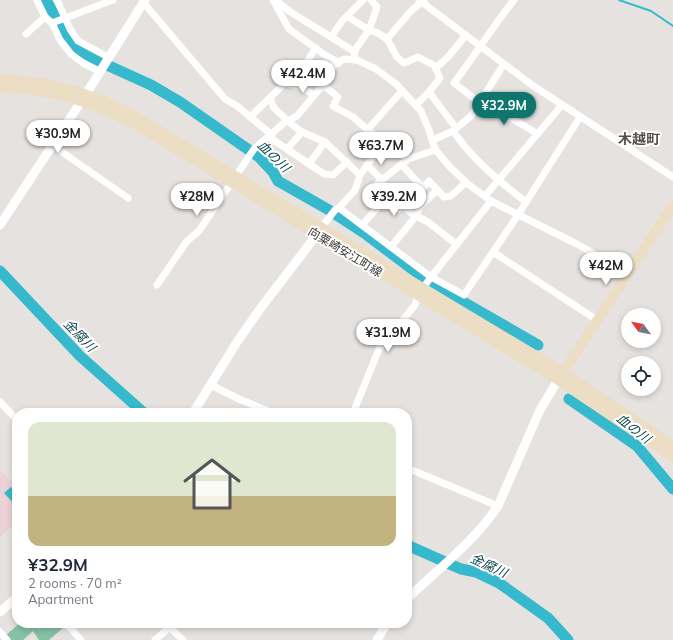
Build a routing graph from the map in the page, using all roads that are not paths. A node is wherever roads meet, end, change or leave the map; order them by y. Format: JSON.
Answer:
{"nodes":[{"id":1,"x":37,"y":0,"type":"edge"},
{"id":2,"x":57,"y":0,"type":"edge"},
{"id":3,"x":113,"y":0,"type":"edge"},
{"id":4,"x":274,"y":0,"type":"edge"},
{"id":5,"x":371,"y":0,"type":"edge"},
{"id":6,"x":514,"y":0,"type":"edge"},
{"id":7,"x":144,"y":1,"type":"edge"},
{"id":8,"x":422,"y":1,"type":"edge"},
{"id":9,"x":358,"y":2,"type":"edge"},
{"id":10,"x":45,"y":17,"type":"junction"},
{"id":11,"x":348,"y":17,"type":"junction"},
{"id":12,"x":64,"y":18,"type":"junction"},
{"id":13,"x":52,"y":23,"type":"junction"},
{"id":14,"x":369,"y":30,"type":"junction"},
{"id":15,"x":26,"y":34,"type":"dead end"},
{"id":16,"x":466,"y":35,"type":"junction"},
{"id":17,"x":332,"y":36,"type":"junction"},
{"id":18,"x":387,"y":39,"type":"junction"},
{"id":19,"x":480,"y":46,"type":"junction"},
{"id":20,"x":316,"y":48,"type":"junction"},
{"id":21,"x":354,"y":56,"type":"junction"},
{"id":22,"x":108,"y":57,"type":"junction"},
{"id":23,"x":339,"y":63,"type":"junction"},
{"id":24,"x":504,"y":64,"type":"junction"},
{"id":25,"x":436,"y":67,"type":"junction"},
{"id":26,"x":99,"y":71,"type":"junction"},
{"id":27,"x":440,"y":78,"type":"junction"},
{"id":28,"x":0,"y":79,"type":"edge"},
{"id":29,"x":454,"y":83,"type":"junction"},
{"id":30,"x":323,"y":85,"type":"junction"},
{"id":31,"x":0,"y":87,"type":"edge"},
{"id":32,"x":302,"y":87,"type":"junction"},
{"id":33,"x":402,"y":91,"type":"junction"},
{"id":34,"x":429,"y":92,"type":"junction"},
{"id":35,"x":314,"y":95,"type":"junction"},
{"id":36,"x":84,"y":98,"type":"junction"},
{"id":37,"x":270,"y":98,"type":"junction"},
{"id":38,"x":480,"y":102,"type":"junction"},
{"id":39,"x":416,"y":105,"type":"junction"},
{"id":40,"x":562,"y":105,"type":"junction"},
{"id":41,"x":250,"y":117,"type":"junction"},
{"id":42,"x":580,"y":117,"type":"junction"},
{"id":43,"x":288,"y":121,"type":"junction"},
{"id":44,"x":455,"y":129,"type":"junction"},
{"id":45,"x":368,"y":130,"type":"junction"},
{"id":46,"x":302,"y":132,"type":"junction"},
{"id":47,"x":538,"y":134,"type":"junction"},
{"id":48,"x":270,"y":136,"type":"junction"},
{"id":49,"x":433,"y":140,"type":"junction"},
{"id":50,"x":325,"y":142,"type":"junction"},
{"id":51,"x":383,"y":143,"type":"junction"},
{"id":52,"x":52,"y":145,"type":"junction"},
{"id":53,"x":287,"y":149,"type":"junction"},
{"id":54,"x":436,"y":150,"type":"junction"},
{"id":55,"x":347,"y":162,"type":"junction"},
{"id":56,"x":404,"y":162,"type":"junction"},
{"id":57,"x":309,"y":164,"type":"junction"},
{"id":58,"x":367,"y":166,"type":"junction"},
{"id":59,"x":360,"y":175,"type":"junction"},
{"id":60,"x":673,"y":177,"type":"edge"},
{"id":61,"x":234,"y":180,"type":"junction"},
{"id":62,"x":382,"y":180,"type":"junction"},
{"id":63,"x":498,"y":180,"type":"junction"},
{"id":64,"x":466,"y":182,"type":"junction"},
{"id":65,"x":437,"y":190,"type":"junction"},
{"id":66,"x":485,"y":196,"type":"junction"},
{"id":67,"x":128,"y":198,"type":"dead end"},
{"id":68,"x":385,"y":199,"type":"junction"},
{"id":69,"x":491,"y":201,"type":"junction"},
{"id":70,"x":526,"y":202,"type":"junction"},
{"id":71,"x":673,"y":204,"type":"edge"},
{"id":72,"x":335,"y":211,"type":"junction"},
{"id":73,"x":518,"y":214,"type":"junction"},
{"id":74,"x":416,"y":216,"type":"junction"},
{"id":75,"x":0,"y":225,"type":"edge"},
{"id":76,"x":362,"y":225,"type":"junction"},
{"id":77,"x":319,"y":231,"type":"junction"},
{"id":78,"x":456,"y":244,"type":"junction"},
{"id":79,"x":392,"y":248,"type":"junction"},
{"id":80,"x":493,"y":252,"type":"junction"},
{"id":81,"x":628,"y":273,"type":"junction"},
{"id":82,"x":431,"y":277,"type":"junction"},
{"id":83,"x":157,"y":285,"type":"dead end"},
{"id":84,"x":421,"y":291,"type":"junction"},
{"id":85,"x":597,"y":320,"type":"junction"},
{"id":86,"x":560,"y":376,"type":"junction"},
{"id":87,"x":211,"y":384,"type":"junction"},
{"id":88,"x":0,"y":402,"type":"edge"},
{"id":89,"x":196,"y":408,"type":"edge"},
{"id":90,"x":260,"y":408,"type":"edge"},
{"id":91,"x":355,"y":408,"type":"edge"},
{"id":92,"x":12,"y":415,"type":"edge"},
{"id":93,"x":673,"y":446,"type":"edge"},
{"id":94,"x":673,"y":457,"type":"edge"},
{"id":95,"x":412,"y":470,"type":"edge"},
{"id":96,"x":498,"y":506,"type":"junction"},
{"id":97,"x":412,"y":594,"type":"edge"},
{"id":98,"x":12,"y":601,"type":"edge"},
{"id":99,"x":0,"y":612,"type":"edge"},
{"id":100,"x":70,"y":628,"type":"edge"},
{"id":101,"x":166,"y":628,"type":"edge"},
{"id":102,"x":172,"y":628,"type":"edge"},
{"id":103,"x":384,"y":628,"type":"edge"},
{"id":104,"x":0,"y":632,"type":"edge"},
{"id":105,"x":7,"y":640,"type":"edge"},
{"id":106,"x":81,"y":640,"type":"edge"},
{"id":107,"x":155,"y":640,"type":"edge"},
{"id":108,"x":183,"y":640,"type":"edge"},
{"id":109,"x":377,"y":640,"type":"edge"}],
"edges":[{"from":1,"to":10,"type":"street"},
{"from":2,"to":12,"type":"street"},
{"from":3,"to":12,"type":"street"},
{"from":4,"to":17,"type":"street"},
{"from":4,"to":20,"type":"street"},
{"from":5,"to":14,"type":"street"},
{"from":6,"to":19,"type":"street"},
{"from":7,"to":22,"type":"street"},
{"from":7,"to":41,"type":"street"},
{"from":8,"to":16,"type":"street"},
{"from":8,"to":18,"type":"street"},
{"from":9,"to":11,"type":"street"},
{"from":10,"to":13,"type":"street"},
{"from":10,"to":15,"type":"street"},
{"from":11,"to":14,"type":"street"},
{"from":11,"to":17,"type":"street"},
{"from":12,"to":13,"type":"street"},
{"from":12,"to":22,"type":"street"},
{"from":13,"to":26,"type":"street"},
{"from":14,"to":18,"type":"street"},
{"from":14,"to":21,"type":"street"},
{"from":16,"to":19,"type":"street"},
{"from":16,"to":25,"type":"street"},
{"from":17,"to":21,"type":"street"},
{"from":18,"to":25,"type":"street"},
{"from":19,"to":24,"type":"street"},
{"from":19,"to":29,"type":"street"},
{"from":20,"to":23,"type":"street"},
{"from":20,"to":32,"type":"street"},
{"from":21,"to":23,"type":"street"},
{"from":21,"to":33,"type":"street"},
{"from":22,"to":26,"type":"street"},
{"from":23,"to":30,"type":"street"},
{"from":24,"to":38,"type":"street"},
{"from":24,"to":40,"type":"street"},
{"from":25,"to":27,"type":"street"},
{"from":26,"to":36,"type":"street"},
{"from":27,"to":29,"type":"street"},
{"from":27,"to":34,"type":"street"},
{"from":28,"to":36,"type":"main road","name":"向粟崎安江町線"},
{"from":29,"to":38,"type":"street"},
{"from":30,"to":35,"type":"street"},
{"from":30,"to":45,"type":"street"},
{"from":31,"to":36,"type":"main road","name":"向粟崎安江町線"},
{"from":32,"to":35,"type":"street"},
{"from":32,"to":37,"type":"street"},
{"from":33,"to":39,"type":"street"},
{"from":33,"to":45,"type":"street"},
{"from":34,"to":39,"type":"street"},
{"from":34,"to":44,"type":"street"},
{"from":35,"to":43,"type":"street"},
{"from":36,"to":52,"type":"street"},
{"from":36,"to":61,"type":"main road","name":"向粟崎安江町線"},
{"from":37,"to":41,"type":"street"},
{"from":37,"to":43,"type":"street"},
{"from":38,"to":44,"type":"street"},
{"from":38,"to":47,"type":"street"},
{"from":39,"to":49,"type":"street"},
{"from":40,"to":42,"type":"street"},
{"from":40,"to":47,"type":"street"},
{"from":41,"to":48,"type":"street"},
{"from":42,"to":60,"type":"street"},
{"from":42,"to":70,"type":"street"},
{"from":43,"to":46,"type":"street"},
{"from":43,"to":48,"type":"street"},
{"from":44,"to":49,"type":"street"},
{"from":44,"to":63,"type":"street"},
{"from":45,"to":51,"type":"street"},
{"from":46,"to":50,"type":"street"},
{"from":46,"to":53,"type":"street"},
{"from":47,"to":63,"type":"street"},
{"from":48,"to":53,"type":"street"},
{"from":48,"to":61,"type":"street"},
{"from":49,"to":54,"type":"street"},
{"from":50,"to":55,"type":"street"},
{"from":50,"to":57,"type":"street"},
{"from":51,"to":56,"type":"street"},
{"from":51,"to":58,"type":"street"},
{"from":52,"to":67,"type":"street"},
{"from":52,"to":75,"type":"street"},
{"from":53,"to":57,"type":"street"},
{"from":54,"to":56,"type":"street"},
{"from":54,"to":64,"type":"street"},
{"from":55,"to":57,"type":"street"},
{"from":55,"to":59,"type":"street"},
{"from":56,"to":62,"type":"street"},
{"from":56,"to":65,"type":"street"},
{"from":58,"to":59,"type":"street"},
{"from":58,"to":62,"type":"street"},
{"from":59,"to":72,"type":"street"},
{"from":61,"to":77,"type":"main road","name":"向粟崎安江町線"},
{"from":61,"to":83,"type":"street"},
{"from":62,"to":68,"type":"street"},
{"from":63,"to":66,"type":"street"},
{"from":63,"to":70,"type":"street"},
{"from":64,"to":65,"type":"street"},
{"from":64,"to":66,"type":"street"},
{"from":65,"to":74,"type":"street"},
{"from":66,"to":69,"type":"street"},
{"from":68,"to":74,"type":"street"},
{"from":68,"to":76,"type":"street"},
{"from":69,"to":73,"type":"street"},
{"from":69,"to":78,"type":"street"},
{"from":70,"to":73,"type":"street"},
{"from":71,"to":81,"type":"main road"},
{"from":72,"to":76,"type":"street"},
{"from":72,"to":77,"type":"street"},
{"from":73,"to":80,"type":"street"},
{"from":73,"to":81,"type":"street"},
{"from":74,"to":78,"type":"street"},
{"from":74,"to":79,"type":"street"},
{"from":76,"to":79,"type":"street"},
{"from":77,"to":84,"type":"main road","name":"向粟崎安江町線"},
{"from":77,"to":87,"type":"street"},
{"from":78,"to":82,"type":"street"},
{"from":79,"to":82,"type":"street"},
{"from":80,"to":82,"type":"street"},
{"from":80,"to":85,"type":"street"},
{"from":81,"to":85,"type":"main road"},
{"from":82,"to":84,"type":"street"},
{"from":84,"to":86,"type":"main road","name":"向粟崎安江町線"},
{"from":84,"to":91,"type":"street"},
{"from":85,"to":86,"type":"main road"},
{"from":86,"to":93,"type":"main road","name":"向粟崎安江町線"},
{"from":86,"to":94,"type":"main road","name":"向粟崎安江町線"},
{"from":86,"to":96,"type":"street"},
{"from":87,"to":89,"type":"street"},
{"from":87,"to":90,"type":"street"},
{"from":88,"to":92,"type":"street"},
{"from":95,"to":96,"type":"street"},
{"from":96,"to":97,"type":"street"},
{"from":98,"to":99,"type":"street"},
{"from":100,"to":106,"type":"street"},
{"from":101,"to":107,"type":"street"},
{"from":102,"to":108,"type":"street"},
{"from":103,"to":109,"type":"street"},
{"from":104,"to":105,"type":"street"}]}
